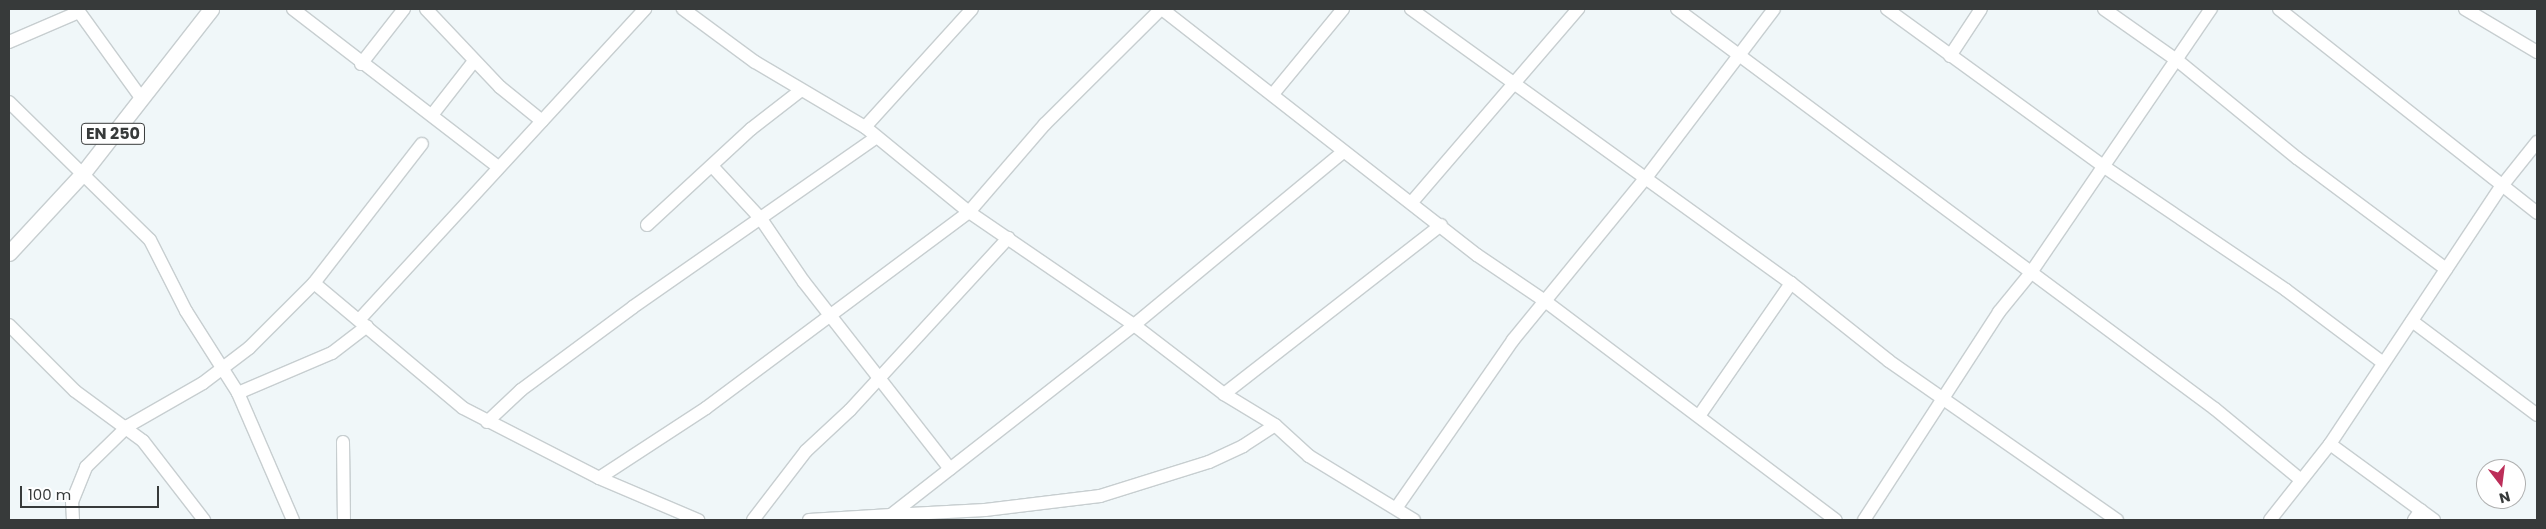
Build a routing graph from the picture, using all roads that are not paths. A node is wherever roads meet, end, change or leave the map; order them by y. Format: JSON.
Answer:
{"nodes":[{"id":1,"x":211,"y":9,"type":"edge"},
{"id":2,"x":294,"y":9,"type":"edge"},
{"id":3,"x":404,"y":9,"type":"edge"},
{"id":4,"x":426,"y":9,"type":"edge"},
{"id":5,"x":645,"y":9,"type":"edge"},
{"id":6,"x":684,"y":9,"type":"edge"},
{"id":7,"x":972,"y":9,"type":"edge"},
{"id":8,"x":1162,"y":9,"type":"edge"},
{"id":9,"x":1342,"y":9,"type":"edge"},
{"id":10,"x":1411,"y":9,"type":"edge"},
{"id":11,"x":1578,"y":9,"type":"edge"},
{"id":12,"x":1677,"y":9,"type":"edge"},
{"id":13,"x":1774,"y":9,"type":"edge"},
{"id":14,"x":1887,"y":9,"type":"edge"},
{"id":15,"x":1981,"y":9,"type":"edge"},
{"id":16,"x":2104,"y":9,"type":"edge"},
{"id":17,"x":2211,"y":9,"type":"edge"},
{"id":18,"x":2279,"y":9,"type":"edge"},
{"id":19,"x":2465,"y":9,"type":"edge"},
{"id":20,"x":78,"y":10,"type":"edge"},
{"id":21,"x":9,"y":42,"type":"edge"},
{"id":22,"x":2537,"y":52,"type":"edge"},
{"id":23,"x":1737,"y":56,"type":"junction"},
{"id":24,"x":1950,"y":56,"type":"junction"},
{"id":25,"x":474,"y":60,"type":"junction"},
{"id":26,"x":2178,"y":61,"type":"junction"},
{"id":27,"x":362,"y":64,"type":"junction"},
{"id":28,"x":1517,"y":82,"type":"junction"},
{"id":29,"x":800,"y":91,"type":"junction"},
{"id":30,"x":1273,"y":94,"type":"junction"},
{"id":31,"x":142,"y":99,"type":"junction"},
{"id":32,"x":9,"y":102,"type":"edge"},
{"id":33,"x":432,"y":115,"type":"junction"},
{"id":34,"x":542,"y":121,"type":"junction"},
{"id":35,"x":865,"y":127,"type":"junction"},
{"id":36,"x":877,"y":137,"type":"junction"},
{"id":37,"x":2537,"y":142,"type":"edge"},
{"id":38,"x":422,"y":144,"type":"dead end"},
{"id":39,"x":1343,"y":152,"type":"junction"},
{"id":40,"x":712,"y":166,"type":"junction"},
{"id":41,"x":2103,"y":166,"type":"junction"},
{"id":42,"x":498,"y":167,"type":"junction"},
{"id":43,"x":82,"y":173,"type":"junction"},
{"id":44,"x":1645,"y":179,"type":"junction"},
{"id":45,"x":2501,"y":187,"type":"junction"},
{"id":46,"x":1412,"y":202,"type":"junction"},
{"id":47,"x":969,"y":212,"type":"junction"},
{"id":48,"x":2537,"y":213,"type":"edge"},
{"id":49,"x":761,"y":219,"type":"junction"},
{"id":50,"x":648,"y":225,"type":"dead end"},
{"id":51,"x":1441,"y":225,"type":"junction"},
{"id":52,"x":1008,"y":238,"type":"junction"},
{"id":53,"x":9,"y":253,"type":"edge"},
{"id":54,"x":2446,"y":269,"type":"junction"},
{"id":55,"x":2030,"y":274,"type":"junction"},
{"id":56,"x":314,"y":283,"type":"junction"},
{"id":57,"x":1791,"y":283,"type":"junction"},
{"id":58,"x":1545,"y":301,"type":"junction"},
{"id":59,"x":832,"y":315,"type":"junction"},
{"id":60,"x":2412,"y":321,"type":"junction"},
{"id":61,"x":363,"y":323,"type":"junction"},
{"id":62,"x":9,"y":325,"type":"edge"},
{"id":63,"x":1134,"y":325,"type":"junction"},
{"id":64,"x":2382,"y":362,"type":"junction"},
{"id":65,"x":224,"y":369,"type":"junction"},
{"id":66,"x":877,"y":378,"type":"junction"},
{"id":67,"x":238,"y":393,"type":"junction"},
{"id":68,"x":1224,"y":394,"type":"junction"},
{"id":69,"x":1946,"y":400,"type":"junction"},
{"id":70,"x":2537,"y":415,"type":"edge"},
{"id":71,"x":1699,"y":416,"type":"junction"},
{"id":72,"x":487,"y":422,"type":"junction"},
{"id":73,"x":1274,"y":425,"type":"junction"},
{"id":74,"x":128,"y":426,"type":"junction"},
{"id":75,"x":343,"y":442,"type":"dead end"},
{"id":76,"x":2330,"y":444,"type":"junction"},
{"id":77,"x":950,"y":469,"type":"junction"},
{"id":78,"x":599,"y":478,"type":"junction"},
{"id":79,"x":2300,"y":479,"type":"junction"},
{"id":80,"x":1397,"y":507,"type":"junction"},
{"id":81,"x":892,"y":515,"type":"junction"},
{"id":82,"x":2418,"y":515,"type":"edge"},
{"id":83,"x":73,"y":520,"type":"edge"},
{"id":84,"x":204,"y":520,"type":"edge"},
{"id":85,"x":293,"y":520,"type":"edge"},
{"id":86,"x":344,"y":520,"type":"edge"},
{"id":87,"x":698,"y":520,"type":"edge"},
{"id":88,"x":753,"y":520,"type":"edge"},
{"id":89,"x":808,"y":520,"type":"edge"},
{"id":90,"x":1414,"y":520,"type":"edge"},
{"id":91,"x":1836,"y":520,"type":"edge"},
{"id":92,"x":1864,"y":520,"type":"edge"},
{"id":93,"x":2117,"y":520,"type":"edge"},
{"id":94,"x":2270,"y":520,"type":"edge"},
{"id":95,"x":2434,"y":520,"type":"edge"}],
"edges":[{"from":1,"to":31,"type":"main road","number":"EN 250"},
{"from":2,"to":27,"type":"street"},
{"from":3,"to":27,"type":"street"},
{"from":4,"to":25,"type":"street"},
{"from":5,"to":34,"type":"street"},
{"from":6,"to":29,"type":"street"},
{"from":7,"to":35,"type":"street"},
{"from":8,"to":30,"type":"street"},
{"from":8,"to":47,"type":"street"},
{"from":9,"to":30,"type":"street"},
{"from":10,"to":28,"type":"street"},
{"from":11,"to":28,"type":"street"},
{"from":12,"to":23,"type":"street"},
{"from":13,"to":23,"type":"street"},
{"from":14,"to":24,"type":"street"},
{"from":15,"to":24,"type":"street"},
{"from":16,"to":26,"type":"street"},
{"from":17,"to":26,"type":"street"},
{"from":18,"to":45,"type":"street"},
{"from":19,"to":22,"type":"street"},
{"from":20,"to":21,"type":"street"},
{"from":20,"to":31,"type":"street"},
{"from":23,"to":44,"type":"street"},
{"from":23,"to":55,"type":"street"},
{"from":24,"to":41,"type":"street"},
{"from":25,"to":33,"type":"street"},
{"from":25,"to":34,"type":"street"},
{"from":26,"to":41,"type":"street"},
{"from":26,"to":54,"type":"street"},
{"from":27,"to":33,"type":"street"},
{"from":28,"to":44,"type":"street"},
{"from":28,"to":46,"type":"street"},
{"from":29,"to":35,"type":"street"},
{"from":29,"to":40,"type":"street"},
{"from":30,"to":39,"type":"street"},
{"from":31,"to":43,"type":"main road","number":"EN 250"},
{"from":32,"to":43,"type":"street"},
{"from":33,"to":42,"type":"street"},
{"from":34,"to":42,"type":"street"},
{"from":35,"to":36,"type":"street"},
{"from":36,"to":47,"type":"street"},
{"from":36,"to":49,"type":"street"},
{"from":37,"to":45,"type":"street"},
{"from":38,"to":56,"type":"street"},
{"from":39,"to":46,"type":"street"},
{"from":39,"to":63,"type":"street"},
{"from":40,"to":49,"type":"street"},
{"from":40,"to":50,"type":"street"},
{"from":41,"to":55,"type":"street"},
{"from":41,"to":64,"type":"street"},
{"from":42,"to":61,"type":"street"},
{"from":43,"to":53,"type":"main road","number":"EN 250"},
{"from":43,"to":65,"type":"street"},
{"from":44,"to":57,"type":"street"},
{"from":44,"to":58,"type":"street"},
{"from":45,"to":48,"type":"street"},
{"from":45,"to":54,"type":"street"},
{"from":46,"to":51,"type":"street"},
{"from":47,"to":52,"type":"street"},
{"from":47,"to":59,"type":"street"},
{"from":49,"to":59,"type":"street"},
{"from":49,"to":72,"type":"street"},
{"from":51,"to":58,"type":"street"},
{"from":51,"to":68,"type":"street"},
{"from":52,"to":63,"type":"street"},
{"from":52,"to":66,"type":"street"},
{"from":54,"to":60,"type":"street"},
{"from":55,"to":69,"type":"street"},
{"from":55,"to":79,"type":"street"},
{"from":56,"to":61,"type":"street"},
{"from":56,"to":65,"type":"street"},
{"from":57,"to":69,"type":"street"},
{"from":57,"to":71,"type":"street"},
{"from":58,"to":71,"type":"street"},
{"from":58,"to":80,"type":"street"},
{"from":59,"to":66,"type":"street"},
{"from":59,"to":78,"type":"street"},
{"from":60,"to":64,"type":"street"},
{"from":60,"to":70,"type":"street"},
{"from":61,"to":67,"type":"street"},
{"from":61,"to":72,"type":"street"},
{"from":62,"to":74,"type":"street"},
{"from":63,"to":68,"type":"street"},
{"from":63,"to":77,"type":"street"},
{"from":64,"to":76,"type":"street"},
{"from":65,"to":67,"type":"street"},
{"from":65,"to":74,"type":"street"},
{"from":66,"to":77,"type":"street"},
{"from":66,"to":88,"type":"street"},
{"from":67,"to":85,"type":"street"},
{"from":68,"to":73,"type":"street"},
{"from":69,"to":92,"type":"street"},
{"from":69,"to":93,"type":"street"},
{"from":71,"to":91,"type":"street"},
{"from":72,"to":78,"type":"street"},
{"from":73,"to":80,"type":"street"},
{"from":73,"to":81,"type":"street"},
{"from":74,"to":83,"type":"street"},
{"from":74,"to":84,"type":"street"},
{"from":75,"to":86,"type":"street"},
{"from":76,"to":79,"type":"street"},
{"from":76,"to":82,"type":"street"},
{"from":77,"to":81,"type":"street"},
{"from":78,"to":87,"type":"street"},
{"from":79,"to":94,"type":"street"},
{"from":80,"to":90,"type":"street"},
{"from":81,"to":89,"type":"street"},
{"from":82,"to":95,"type":"street"}]}
